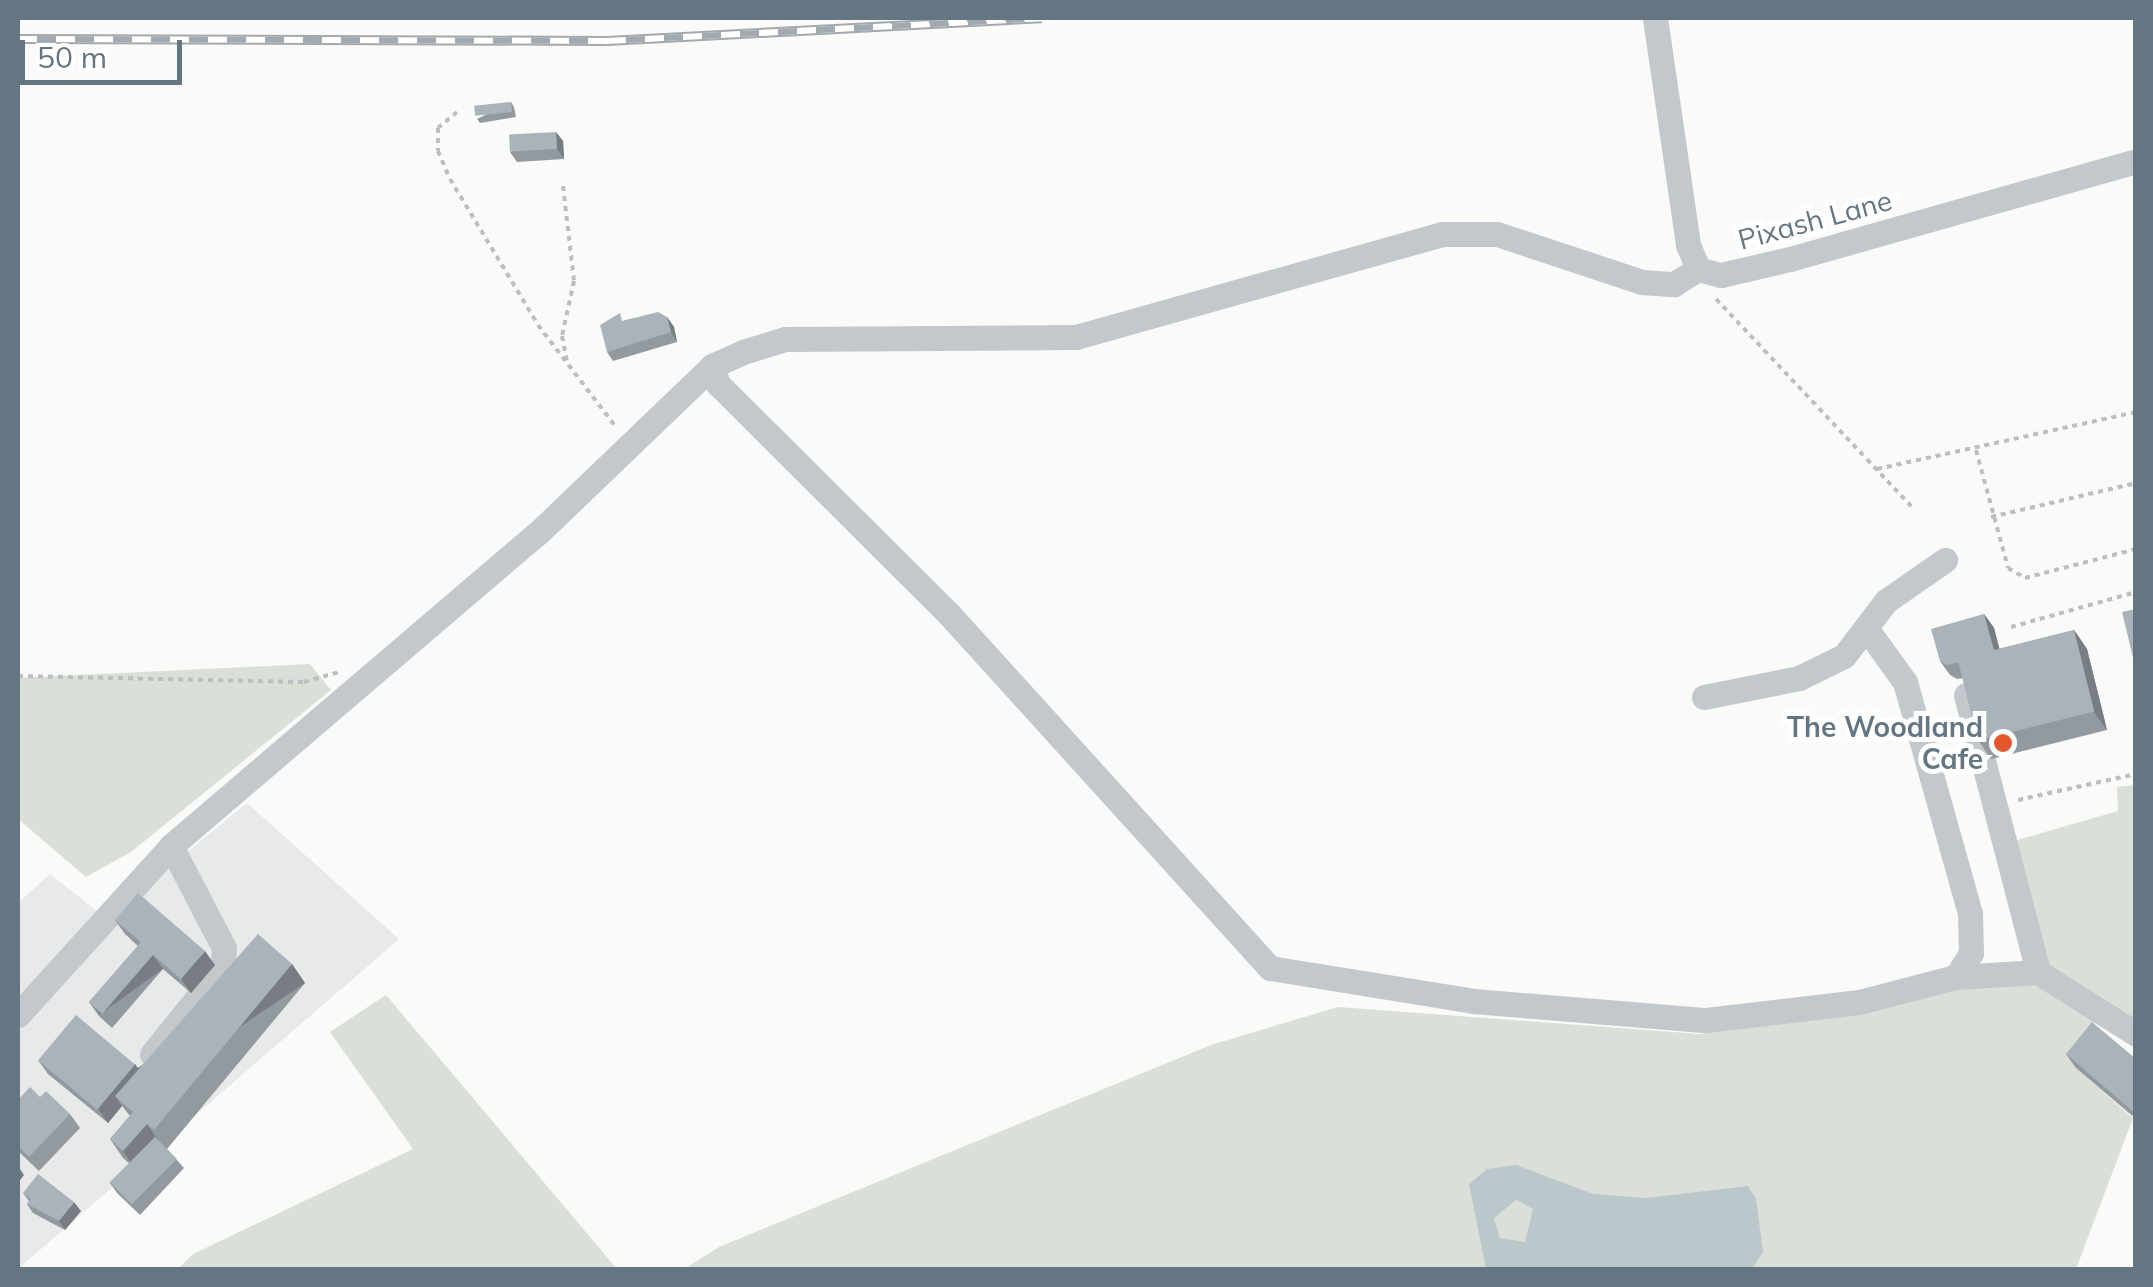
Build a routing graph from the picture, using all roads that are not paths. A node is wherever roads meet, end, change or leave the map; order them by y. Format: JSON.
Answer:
{"nodes":[{"id":1,"x":1655,"y":18,"type":"edge"},
{"id":2,"x":2136,"y":162,"type":"edge"},
{"id":3,"x":1698,"y":269,"type":"junction"},
{"id":4,"x":712,"y":366,"type":"junction"},
{"id":5,"x":1946,"y":560,"type":"dead end"},
{"id":6,"x":1866,"y":628,"type":"junction"},
{"id":7,"x":1966,"y":696,"type":"edge"},
{"id":8,"x":1704,"y":698,"type":"dead end"},
{"id":9,"x":171,"y":846,"type":"junction"},
{"id":10,"x":2038,"y":972,"type":"junction"},
{"id":11,"x":1956,"y":977,"type":"junction"},
{"id":12,"x":18,"y":1015,"type":"edge"},
{"id":13,"x":2136,"y":1034,"type":"edge"},
{"id":14,"x":152,"y":1054,"type":"edge"}],
"edges":[{"from":1,"to":3,"type":"street"},
{"from":2,"to":3,"type":"street","name":"Pixash Lane"},
{"from":3,"to":4,"type":"street","name":"Pixash Lane"},
{"from":4,"to":9,"type":"street"},
{"from":4,"to":11,"type":"street"},
{"from":5,"to":6,"type":"street"},
{"from":6,"to":8,"type":"street"},
{"from":6,"to":11,"type":"street"},
{"from":7,"to":10,"type":"street"},
{"from":9,"to":12,"type":"street"},
{"from":9,"to":14,"type":"street"},
{"from":10,"to":11,"type":"street"},
{"from":10,"to":13,"type":"street"}]}
